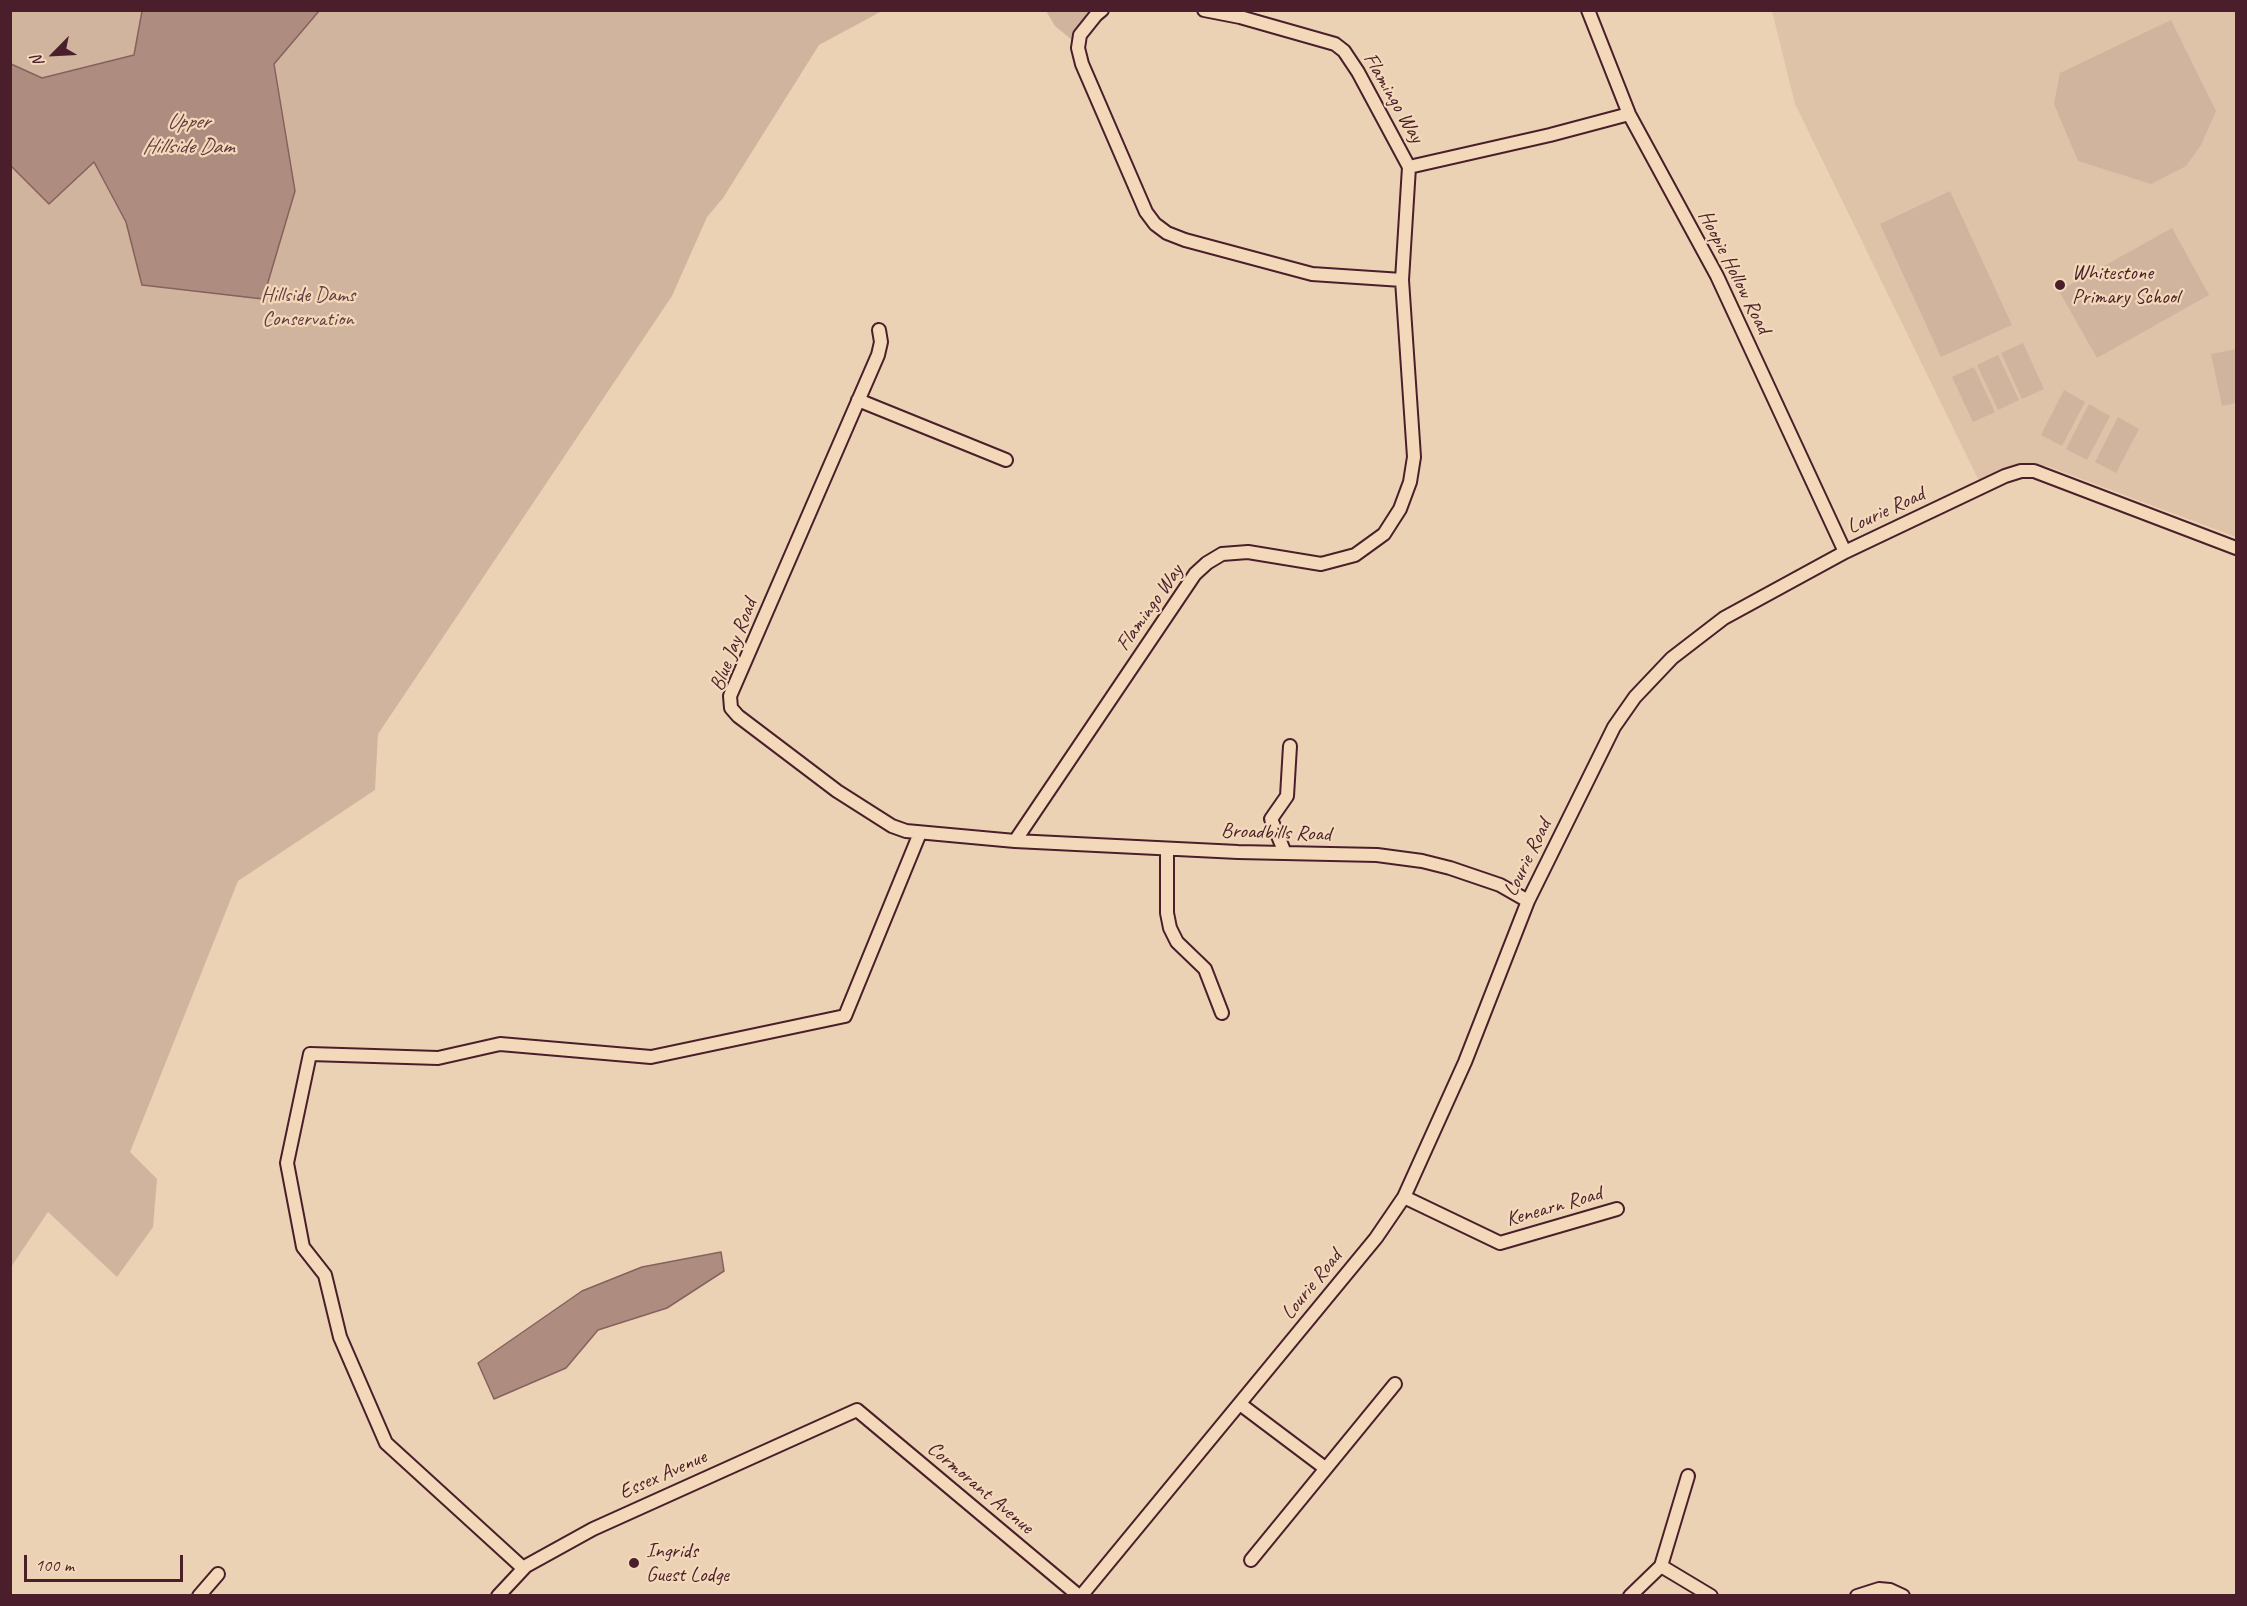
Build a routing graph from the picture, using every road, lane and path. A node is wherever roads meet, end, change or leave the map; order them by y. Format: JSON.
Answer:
{"nodes":[{"id":1,"x":1102,"y":10,"type":"edge"},
{"id":2,"x":1204,"y":10,"type":"edge"},
{"id":3,"x":1588,"y":10,"type":"edge"},
{"id":4,"x":1629,"y":114,"type":"junction"},
{"id":5,"x":1409,"y":167,"type":"junction"},
{"id":6,"x":1401,"y":280,"type":"junction"},
{"id":7,"x":879,"y":330,"type":"dead end"},
{"id":8,"x":858,"y":400,"type":"junction"},
{"id":9,"x":1006,"y":460,"type":"dead end"},
{"id":10,"x":2236,"y":548,"type":"edge"},
{"id":11,"x":1845,"y":552,"type":"junction"},
{"id":12,"x":1290,"y":746,"type":"dead end"},
{"id":13,"x":920,"y":833,"type":"junction"},
{"id":14,"x":1015,"y":841,"type":"junction"},
{"id":15,"x":1167,"y":849,"type":"junction"},
{"id":16,"x":1284,"y":853,"type":"junction"},
{"id":17,"x":1528,"y":901,"type":"junction"},
{"id":18,"x":1222,"y":1013,"type":"dead end"},
{"id":19,"x":1404,"y":1197,"type":"junction"},
{"id":20,"x":1617,"y":1209,"type":"dead end"},
{"id":21,"x":1395,"y":1384,"type":"dead end"},
{"id":22,"x":1240,"y":1404,"type":"junction"},
{"id":23,"x":857,"y":1410,"type":"joint"},
{"id":24,"x":1325,"y":1468,"type":"junction"},
{"id":25,"x":1688,"y":1476,"type":"dead end"},
{"id":26,"x":1251,"y":1560,"type":"dead end"},
{"id":27,"x":1661,"y":1566,"type":"junction"},
{"id":28,"x":523,"y":1568,"type":"junction"},
{"id":29,"x":218,"y":1574,"type":"dead end"},
{"id":30,"x":199,"y":1596,"type":"edge"},
{"id":31,"x":498,"y":1596,"type":"edge"},
{"id":32,"x":1080,"y":1596,"type":"edge"},
{"id":33,"x":1630,"y":1596,"type":"edge"},
{"id":34,"x":1711,"y":1596,"type":"edge"},
{"id":35,"x":1857,"y":1596,"type":"edge"},
{"id":36,"x":1903,"y":1596,"type":"edge"}],
"edges":[{"from":1,"to":6,"type":"street"},
{"from":2,"to":5,"type":"street","name":"Flamingo Way"},
{"from":3,"to":4,"type":"street","name":"Hoopie Hollow Road"},
{"from":4,"to":5,"type":"street"},
{"from":4,"to":11,"type":"street","name":"Hoopie Hollow Road"},
{"from":5,"to":6,"type":"street","name":"Flamingo Way"},
{"from":6,"to":14,"type":"street","name":"Flamingo Way"},
{"from":7,"to":8,"type":"street","name":"Blue Jay Road"},
{"from":8,"to":9,"type":"street"},
{"from":8,"to":13,"type":"street","name":"Blue Jay Road"},
{"from":10,"to":11,"type":"street","name":"Lourie Road"},
{"from":11,"to":17,"type":"street","name":"Lourie Road"},
{"from":12,"to":16,"type":"street"},
{"from":13,"to":14,"type":"street","name":"Blue Jay Road"},
{"from":13,"to":28,"type":"street"},
{"from":14,"to":15,"type":"street","name":"Broadbills Road"},
{"from":15,"to":16,"type":"street","name":"Broadbills Road"},
{"from":15,"to":18,"type":"street"},
{"from":16,"to":17,"type":"street","name":"Broadbills Road"},
{"from":17,"to":19,"type":"street","name":"Lourie Road"},
{"from":19,"to":20,"type":"street","name":"Kenearn Road"},
{"from":19,"to":22,"type":"street","name":"Lourie Road"},
{"from":21,"to":24,"type":"street"},
{"from":22,"to":24,"type":"street"},
{"from":22,"to":32,"type":"street","name":"Lourie Road"},
{"from":23,"to":28,"type":"street","name":"Essex Avenue"},
{"from":23,"to":32,"type":"street","name":"Cormorant Avenue"},
{"from":24,"to":26,"type":"street"},
{"from":25,"to":27,"type":"street"},
{"from":27,"to":33,"type":"street"},
{"from":27,"to":34,"type":"street"},
{"from":28,"to":31,"type":"street","name":"Essex Avenue"},
{"from":29,"to":30,"type":"street"},
{"from":35,"to":36,"type":"street"}]}
